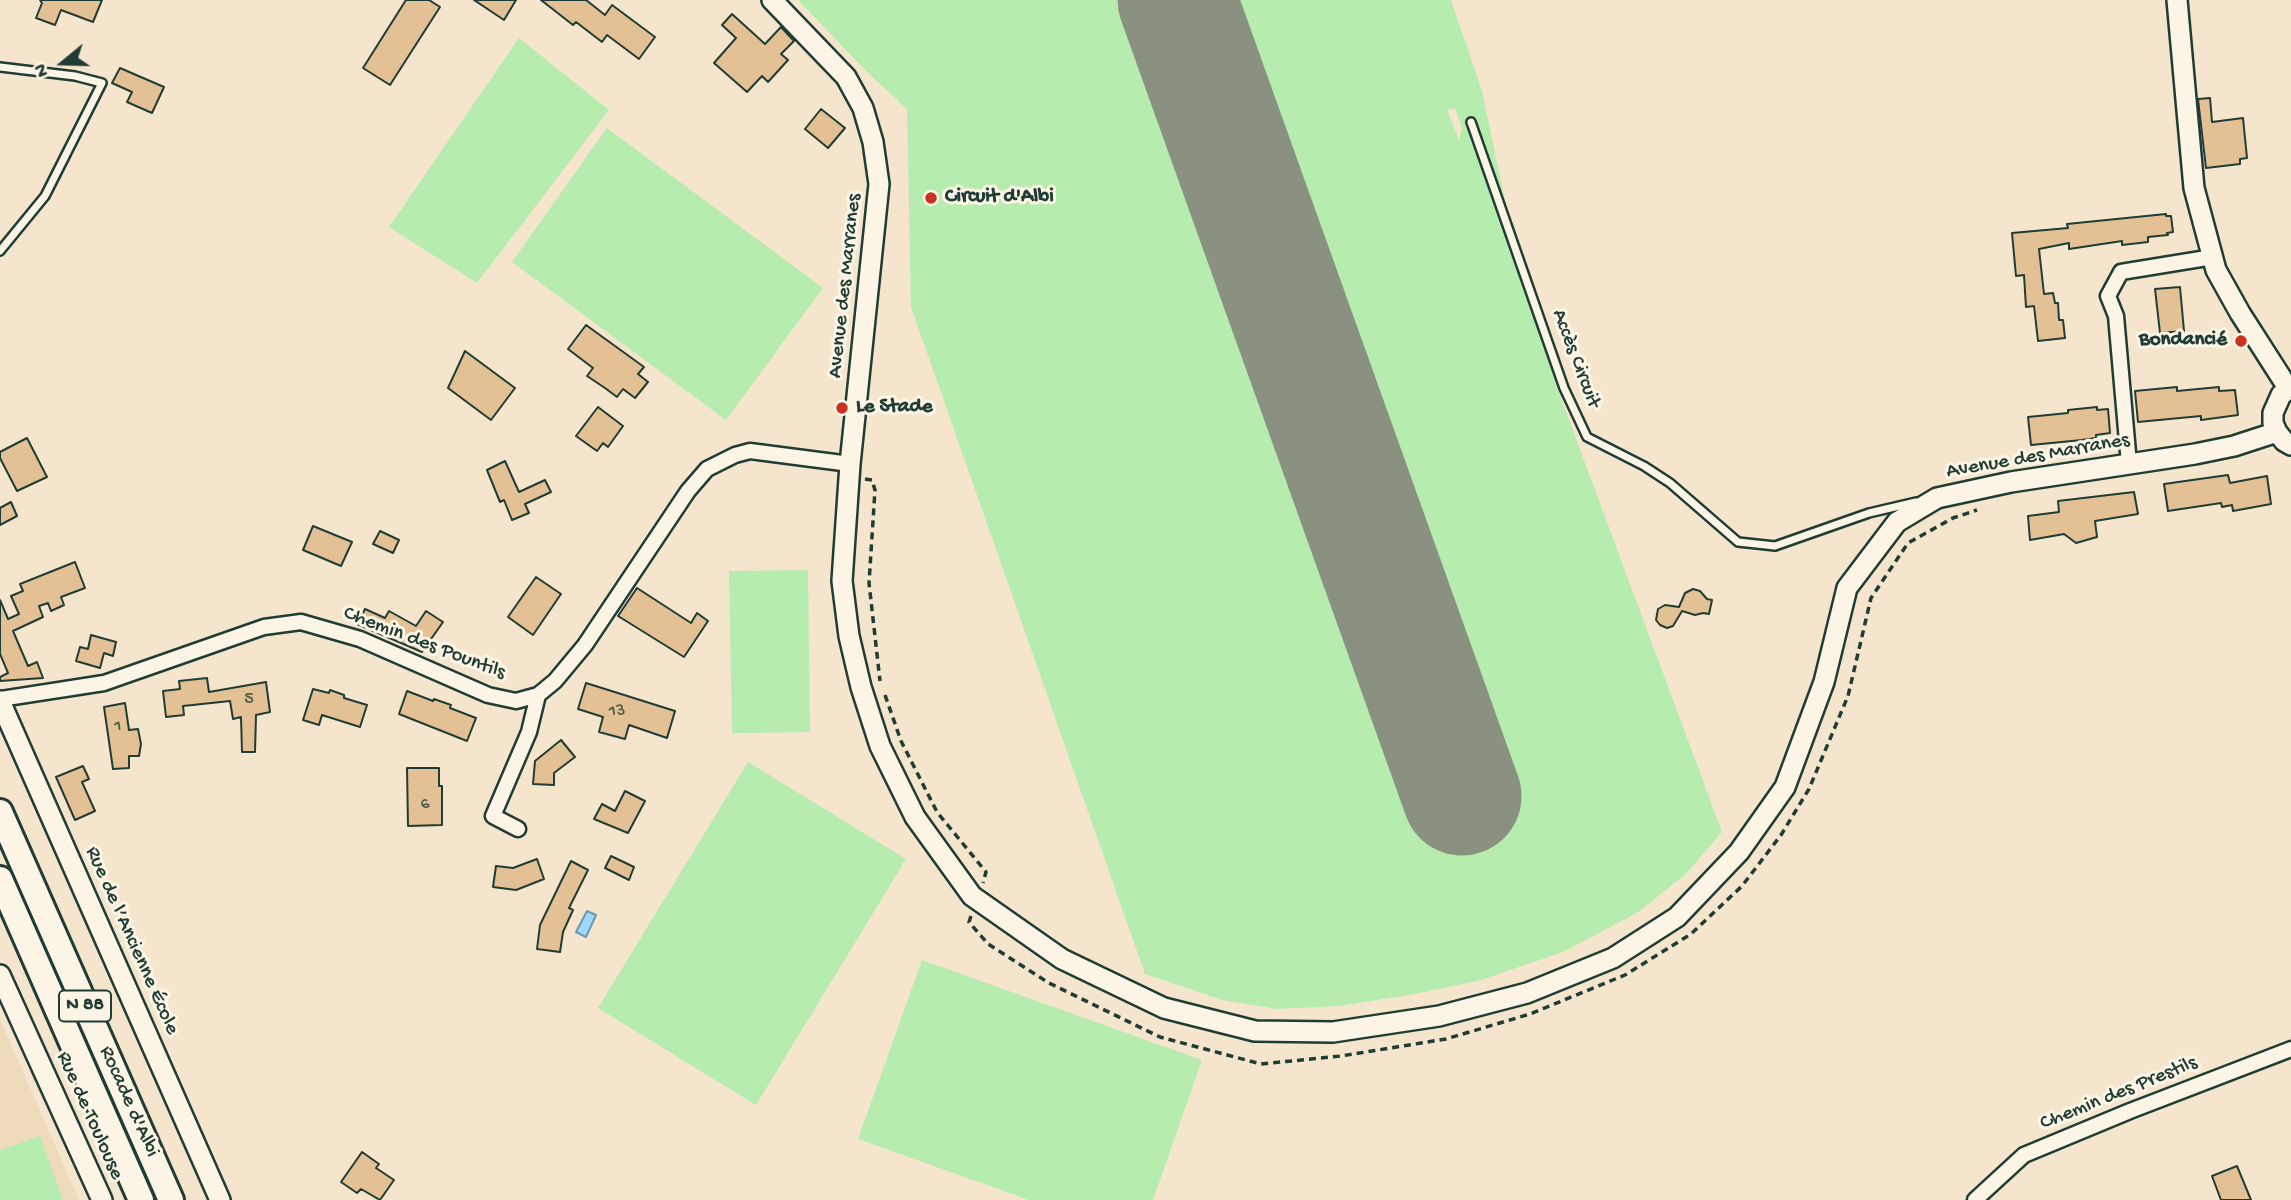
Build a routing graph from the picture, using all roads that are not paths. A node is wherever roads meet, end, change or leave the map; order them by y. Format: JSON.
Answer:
{"nodes":[{"id":1,"x":772,"y":0,"type":"edge"},
{"id":2,"x":2176,"y":0,"type":"edge"},
{"id":3,"x":0,"y":67,"type":"edge"},
{"id":4,"x":1471,"y":122,"type":"dead end"},
{"id":5,"x":0,"y":251,"type":"edge"},
{"id":6,"x":2213,"y":257,"type":"junction"},
{"id":7,"x":2290,"y":388,"type":"edge"},
{"id":8,"x":2284,"y":438,"type":"edge"},
{"id":9,"x":2129,"y":464,"type":"junction"},
{"id":10,"x":850,"y":470,"type":"junction"},
{"id":11,"x":1937,"y":498,"type":"junction"},
{"id":12,"x":538,"y":695,"type":"junction"},
{"id":13,"x":0,"y":700,"type":"edge"},
{"id":14,"x":0,"y":812,"type":"edge"},
{"id":15,"x":518,"y":829,"type":"dead end"},
{"id":16,"x":0,"y":880,"type":"edge"},
{"id":17,"x":0,"y":975,"type":"edge"},
{"id":18,"x":2291,"y":1049,"type":"edge"},
{"id":19,"x":102,"y":1200,"type":"edge"},
{"id":20,"x":141,"y":1200,"type":"edge"},
{"id":21,"x":171,"y":1200,"type":"edge"},
{"id":22,"x":220,"y":1200,"type":"edge"},
{"id":23,"x":1975,"y":1200,"type":"edge"}],
"edges":[{"from":1,"to":10,"type":"street","name":"Avenue des Marranes"},
{"from":2,"to":6,"type":"street"},
{"from":3,"to":5,"type":"lane"},
{"from":4,"to":11,"type":"lane","name":"Accès Circuit"},
{"from":6,"to":7,"type":"street"},
{"from":6,"to":9,"type":"street"},
{"from":7,"to":8,"type":"street"},
{"from":8,"to":9,"type":"street","name":"Avenue des Marranes"},
{"from":9,"to":11,"type":"street","name":"Avenue des Marranes"},
{"from":10,"to":11,"type":"street","name":"Avenue des Marranes"},
{"from":10,"to":12,"type":"street"},
{"from":12,"to":13,"type":"street","name":"Chemin des Pountils"},
{"from":12,"to":15,"type":"street"},
{"from":13,"to":22,"type":"street","name":"Rue de l’Ancienne École"},
{"from":14,"to":21,"type":"highway","name":"Rocade d'Albi","number":"N 88"},
{"from":16,"to":20,"type":"highway","name":"Rocade d'Albi","number":"N 88"},
{"from":17,"to":19,"type":"street","name":"Rue de Toulouse"},
{"from":18,"to":23,"type":"street","name":"Chemin des Prestils"}]}
